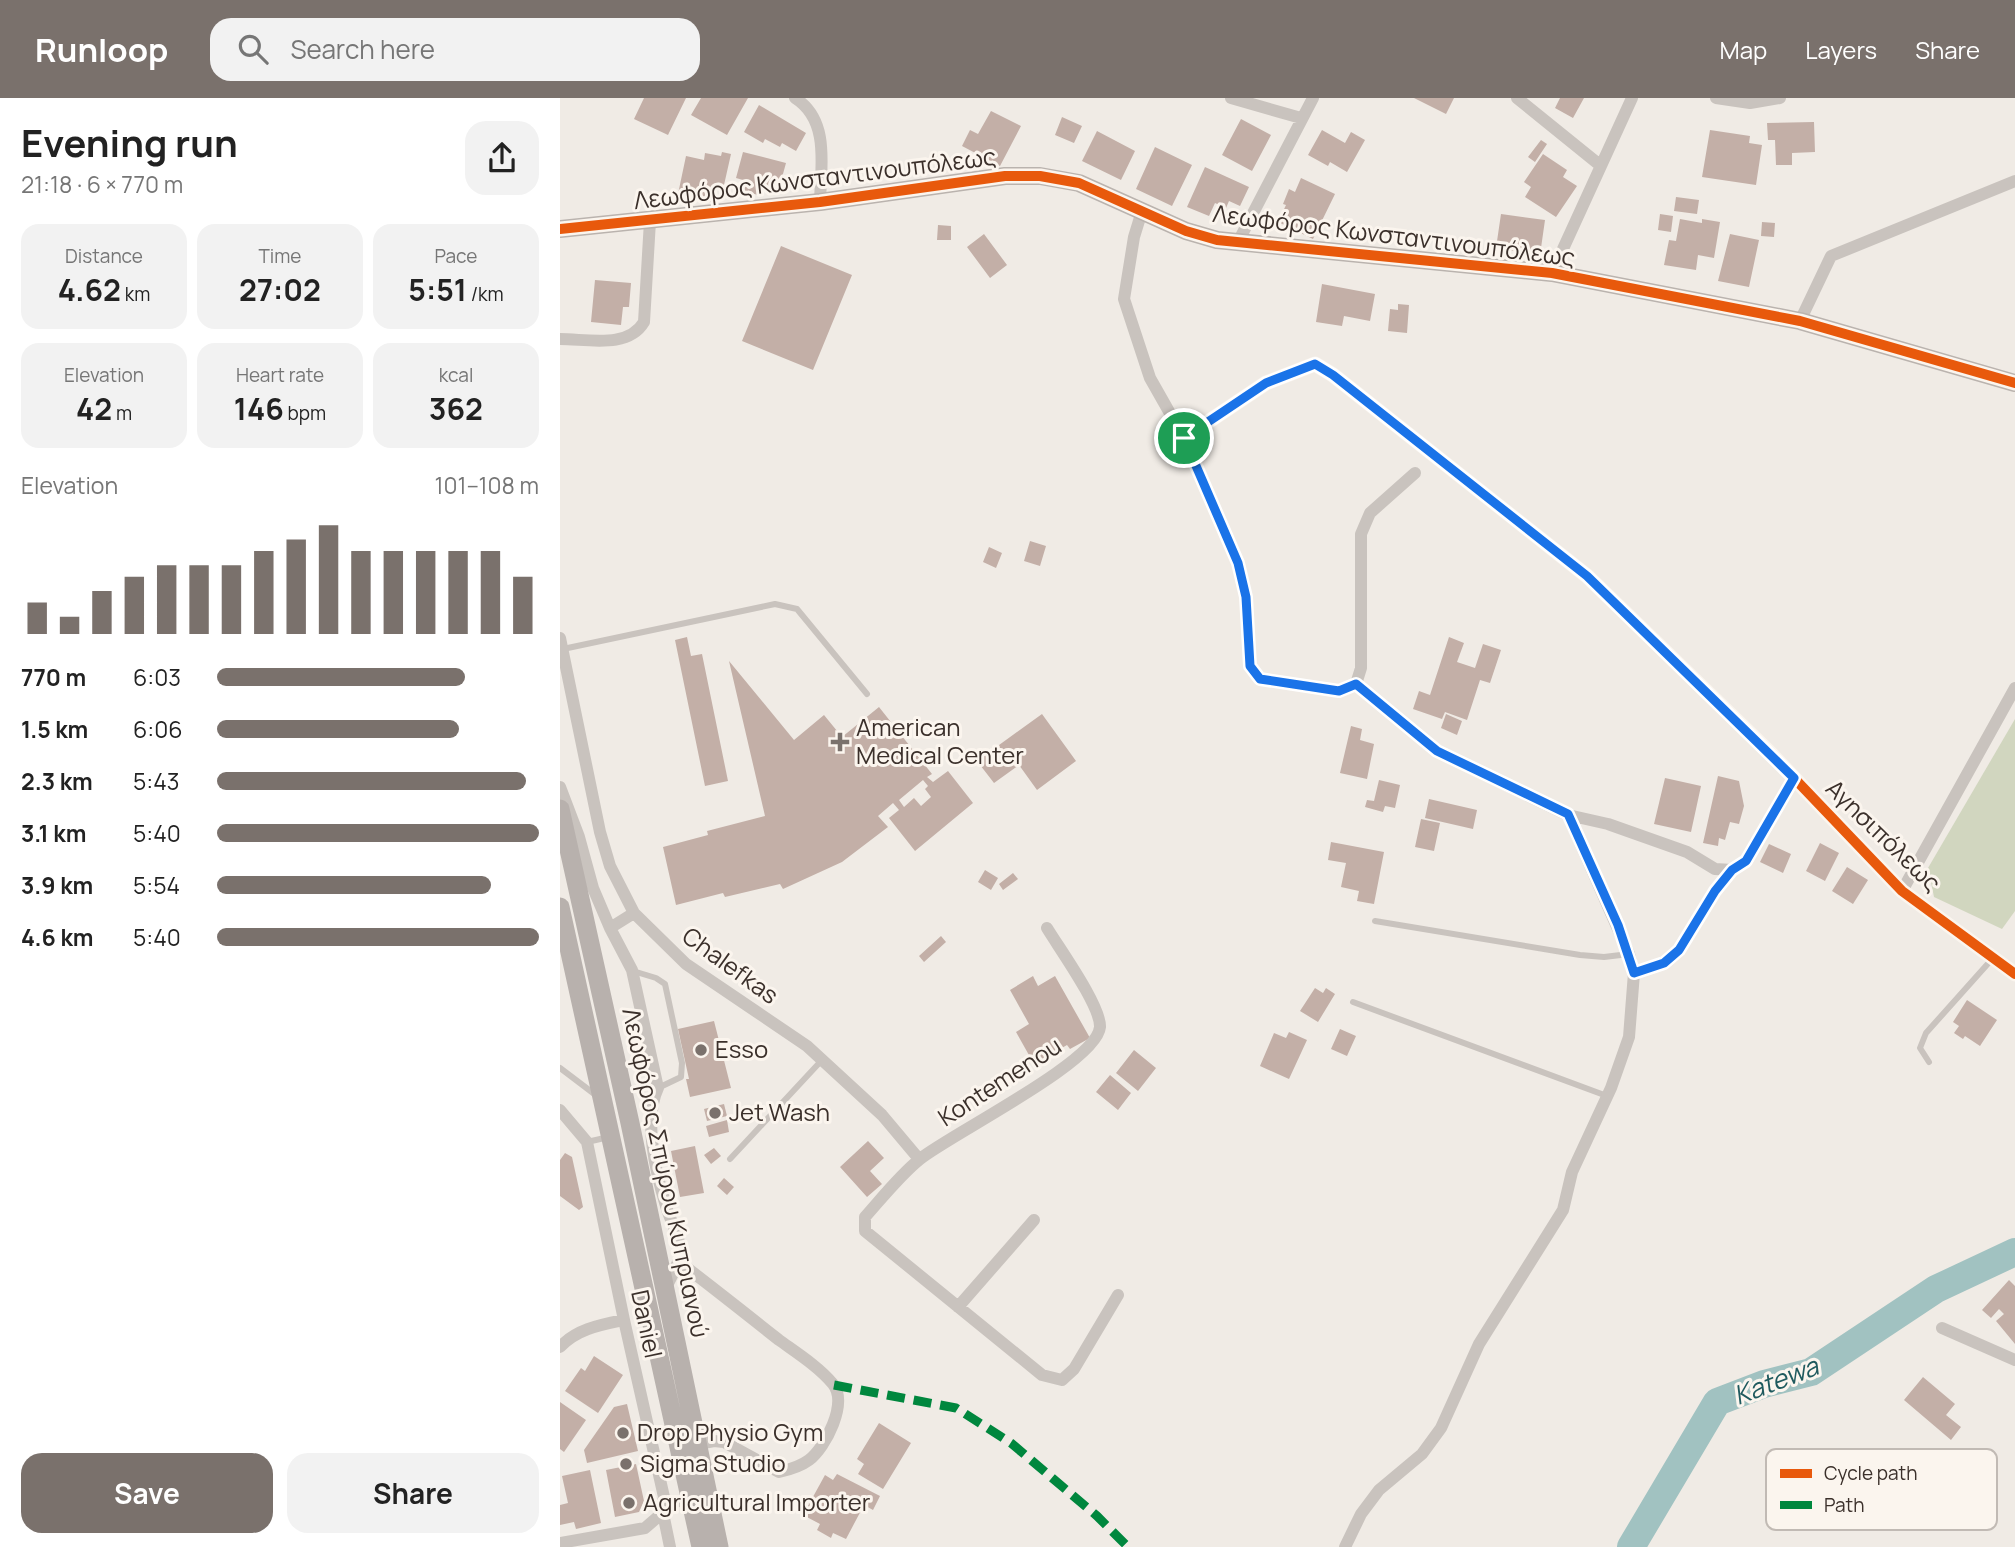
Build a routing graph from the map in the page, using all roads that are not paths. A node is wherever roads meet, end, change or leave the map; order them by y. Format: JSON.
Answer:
{"nodes":[{"id":1,"x":795,"y":98,"type":"edge"},
{"id":2,"x":1231,"y":98,"type":"edge"},
{"id":3,"x":1313,"y":98,"type":"edge"},
{"id":4,"x":1517,"y":98,"type":"edge"},
{"id":5,"x":1632,"y":98,"type":"edge"},
{"id":6,"x":1716,"y":98,"type":"edge"},
{"id":7,"x":1780,"y":98,"type":"edge"},
{"id":8,"x":1301,"y":118,"type":"junction"},
{"id":9,"x":1601,"y":166,"type":"junction"},
{"id":10,"x":2015,"y":181,"type":"edge"},
{"id":11,"x":820,"y":202,"type":"junction"},
{"id":12,"x":1142,"y":211,"type":"junction"},
{"id":13,"x":650,"y":221,"type":"junction"},
{"id":14,"x":560,"y":229,"type":"edge"},
{"id":15,"x":1238,"y":242,"type":"junction"},
{"id":16,"x":1552,"y":273,"type":"junction"},
{"id":17,"x":1800,"y":321,"type":"junction"},
{"id":18,"x":560,"y":339,"type":"edge"},
{"id":19,"x":2015,"y":383,"type":"edge"},
{"id":20,"x":1184,"y":438,"type":"junction"},
{"id":21,"x":1415,"y":473,"type":"dead end"},
{"id":22,"x":561,"y":644,"type":"edge"},
{"id":23,"x":1356,"y":684,"type":"junction"},
{"id":24,"x":2014,"y":693,"type":"edge"},
{"id":25,"x":867,"y":694,"type":"dead end"},
{"id":26,"x":1794,"y":778,"type":"junction"},
{"id":27,"x":560,"y":787,"type":"edge"},
{"id":28,"x":560,"y":809,"type":"edge"},
{"id":29,"x":1568,"y":814,"type":"junction"},
{"id":30,"x":1732,"y":870,"type":"junction"},
{"id":31,"x":1902,"y":891,"type":"junction"},
{"id":32,"x":560,"y":907,"type":"edge"},
{"id":33,"x":634,"y":913,"type":"junction"},
{"id":34,"x":1376,"y":921,"type":"dead end"},
{"id":35,"x":610,"y":928,"type":"junction"},
{"id":36,"x":1047,"y":928,"type":"dead end"},
{"id":37,"x":1629,"y":954,"type":"junction"},
{"id":38,"x":1993,"y":958,"type":"junction"},
{"id":39,"x":567,"y":970,"type":"edge"},
{"id":40,"x":632,"y":970,"type":"junction"},
{"id":41,"x":1634,"y":973,"type":"junction"},
{"id":42,"x":2015,"y":974,"type":"edge"},
{"id":43,"x":1353,"y":1002,"type":"dead end"},
{"id":44,"x":822,"y":1060,"type":"junction"},
{"id":45,"x":1929,"y":1062,"type":"dead end"},
{"id":46,"x":560,"y":1068,"type":"edge"},
{"id":47,"x":658,"y":1088,"type":"junction"},
{"id":48,"x":1607,"y":1096,"type":"junction"},
{"id":49,"x":601,"y":1099,"type":"junction"},
{"id":50,"x":560,"y":1110,"type":"edge"},
{"id":51,"x":610,"y":1136,"type":"junction"},
{"id":52,"x":587,"y":1142,"type":"junction"},
{"id":53,"x":730,"y":1159,"type":"dead end"},
{"id":54,"x":919,"y":1159,"type":"junction"},
{"id":55,"x":1034,"y":1220,"type":"dead end"},
{"id":56,"x":678,"y":1261,"type":"junction"},
{"id":57,"x":666,"y":1289,"type":"junction"},
{"id":58,"x":1118,"y":1295,"type":"dead end"},
{"id":59,"x":958,"y":1307,"type":"junction"},
{"id":60,"x":624,"y":1320,"type":"junction"},
{"id":61,"x":1942,"y":1328,"type":"dead end"},
{"id":62,"x":560,"y":1347,"type":"edge"},
{"id":63,"x":2015,"y":1360,"type":"edge"},
{"id":64,"x":698,"y":1444,"type":"junction"},
{"id":65,"x":692,"y":1502,"type":"junction"},
{"id":66,"x":662,"y":1510,"type":"junction"},
{"id":67,"x":560,"y":1543,"type":"edge"},
{"id":68,"x":670,"y":1547,"type":"edge"},
{"id":69,"x":701,"y":1547,"type":"edge"},
{"id":70,"x":719,"y":1547,"type":"edge"},
{"id":71,"x":1345,"y":1547,"type":"edge"}],
"edges":[{"from":1,"to":11,"type":"street"},
{"from":2,"to":8,"type":"street"},
{"from":3,"to":8,"type":"street"},
{"from":4,"to":9,"type":"street"},
{"from":5,"to":9,"type":"street"},
{"from":6,"to":7,"type":"street"},
{"from":8,"to":15,"type":"street"},
{"from":9,"to":16,"type":"street"},
{"from":10,"to":17,"type":"street"},
{"from":11,"to":12,"type":"street","name":"Λεωφόρος Κωνσταντινουπόλεως"},
{"from":11,"to":13,"type":"street","name":"Λεωφόρος Κωνσταντινουπόλεως"},
{"from":12,"to":15,"type":"street","name":"Λεωφόρος Κωνσταντινουπόλεως"},
{"from":12,"to":20,"type":"street"},
{"from":13,"to":14,"type":"street","name":"Λεωφόρος Κωνσταντινουπόλεως"},
{"from":13,"to":18,"type":"street"},
{"from":15,"to":16,"type":"street","name":"Λεωφόρος Κωνσταντινουπόλεως"},
{"from":16,"to":17,"type":"street","name":"Λεωφόρος Κωνσταντινουπόλεως"},
{"from":17,"to":19,"type":"street","name":"Λεωφόρος Κωνσταντινουπόλεως"},
{"from":20,"to":23,"type":"street"},
{"from":20,"to":26,"type":"street","name":"Αγησιπόλεως"},
{"from":21,"to":23,"type":"street"},
{"from":22,"to":25,"type":"lane"},
{"from":22,"to":33,"type":"street","name":"Chalefkas"},
{"from":23,"to":29,"type":"street"},
{"from":24,"to":31,"type":"street"},
{"from":26,"to":30,"type":"street"},
{"from":26,"to":31,"type":"street","name":"Αγησιπόλεως"},
{"from":27,"to":35,"type":"street"},
{"from":28,"to":57,"type":"main road","name":"Λεωφόρος Σπύρου Κυπριανού"},
{"from":29,"to":30,"type":"street"},
{"from":29,"to":37,"type":"street"},
{"from":30,"to":41,"type":"street"},
{"from":31,"to":38,"type":"street","name":"Αγησιπόλεως"},
{"from":32,"to":39,"type":"main road","name":"Λεωφόρος Σπύρου Κυπριανού"},
{"from":33,"to":35,"type":"street"},
{"from":33,"to":44,"type":"street","name":"Chalefkas"},
{"from":34,"to":37,"type":"lane"},
{"from":35,"to":40,"type":"street"},
{"from":36,"to":54,"type":"street","name":"Kontemenou"},
{"from":37,"to":41,"type":"street"},
{"from":38,"to":42,"type":"street","name":"Αγησιπόλεως"},
{"from":38,"to":45,"type":"lane"},
{"from":39,"to":49,"type":"main road","name":"Λεωφόρος Σπύρου Κυπριανού"},
{"from":40,"to":47,"type":"street"},
{"from":40,"to":47,"type":"lane"},
{"from":41,"to":48,"type":"street"},
{"from":43,"to":48,"type":"lane"},
{"from":44,"to":53,"type":"lane"},
{"from":44,"to":54,"type":"street","name":"Chalefkas"},
{"from":46,"to":49,"type":"lane"},
{"from":47,"to":56,"type":"street"},
{"from":48,"to":71,"type":"street"},
{"from":49,"to":51,"type":"main road","name":"Λεωφόρος Σπύρου Κυπριανού"},
{"from":50,"to":52,"type":"street"},
{"from":51,"to":52,"type":"lane"},
{"from":51,"to":65,"type":"main road","name":"Λεωφόρος Σπύρου Κυπριανού"},
{"from":52,"to":60,"type":"street","name":"Daniel"},
{"from":54,"to":59,"type":"street","name":"Kontemenou"},
{"from":55,"to":59,"type":"street"},
{"from":56,"to":57,"type":"street"},
{"from":56,"to":64,"type":"street"},
{"from":57,"to":64,"type":"main road","name":"Λεωφόρος Σπύρου Κυπριανού"},
{"from":58,"to":59,"type":"street"},
{"from":60,"to":62,"type":"street"},
{"from":60,"to":66,"type":"street","name":"Daniel"},
{"from":61,"to":63,"type":"street"},
{"from":64,"to":70,"type":"main road","name":"Λεωφόρος Σπύρου Κυπριανού"},
{"from":65,"to":66,"type":"lane"},
{"from":65,"to":69,"type":"main road","name":"Λεωφόρος Σπύρου Κυπριανού"},
{"from":66,"to":67,"type":"street"},
{"from":66,"to":68,"type":"street","name":"Daniel"}]}
